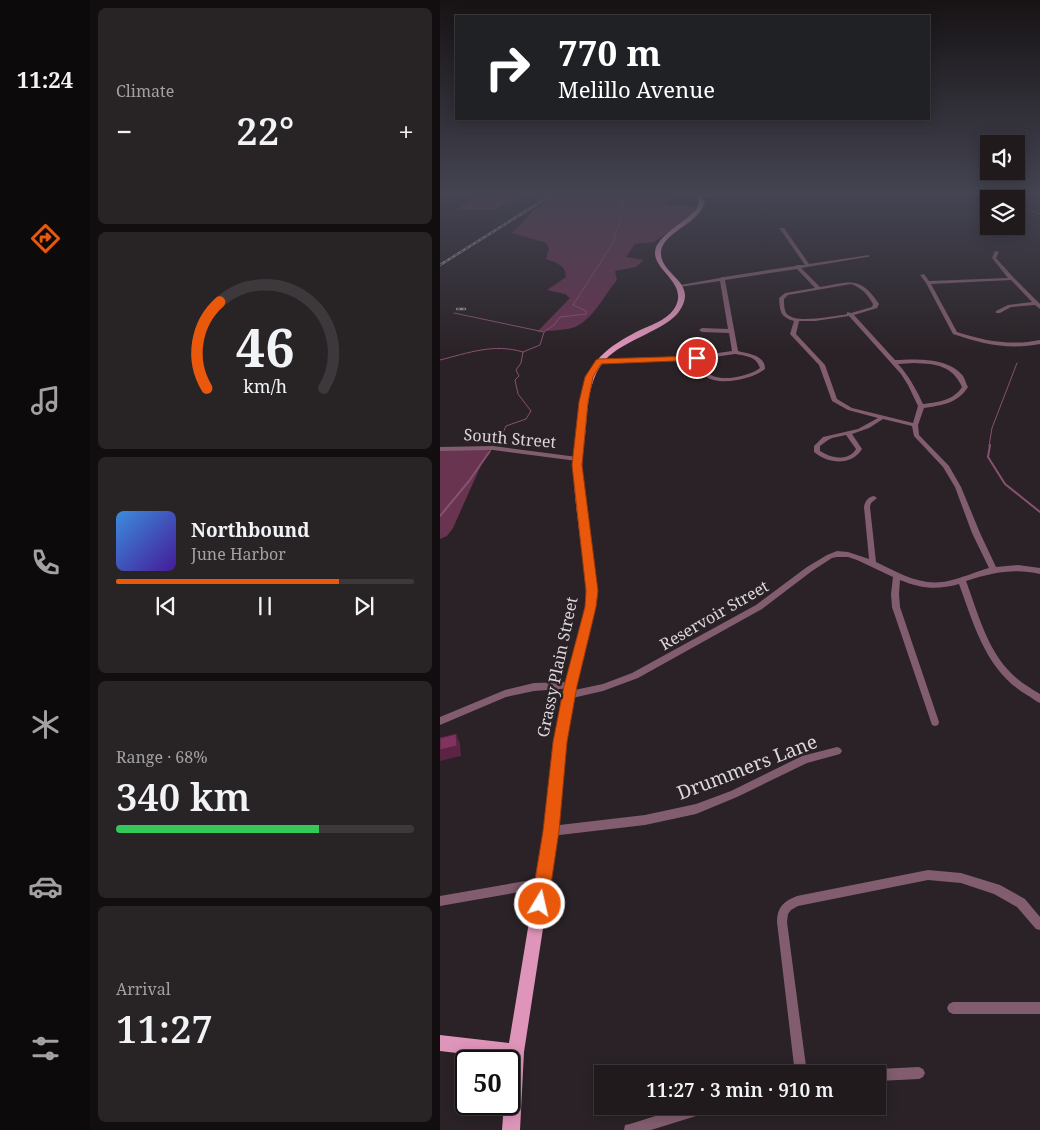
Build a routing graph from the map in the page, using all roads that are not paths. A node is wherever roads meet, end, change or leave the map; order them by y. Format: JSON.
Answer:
{"nodes":[{"id":1,"x":659,"y":247,"type":"edge"},
{"id":2,"x":795,"y":247,"type":"edge"},
{"id":3,"x":997,"y":252,"type":"dead end"},
{"id":4,"x":867,"y":256,"type":"dead end"},
{"id":5,"x":807,"y":264,"type":"junction"},
{"id":6,"x":797,"y":266,"type":"junction"},
{"id":7,"x":922,"y":275,"type":"dead end"},
{"id":8,"x":722,"y":278,"type":"junction"},
{"id":9,"x":1012,"y":280,"type":"junction"},
{"id":10,"x":928,"y":283,"type":"junction"},
{"id":11,"x":680,"y":286,"type":"junction"},
{"id":12,"x":818,"y":288,"type":"junction"},
{"id":13,"x":1038,"y":305,"type":"edge"},
{"id":14,"x":998,"y":312,"type":"dead end"},
{"id":15,"x":849,"y":314,"type":"junction"},
{"id":16,"x":796,"y":320,"type":"junction"},
{"id":17,"x":702,"y":330,"type":"dead end"},
{"id":18,"x":731,"y":330,"type":"junction"},
{"id":19,"x":1040,"y":342,"type":"edge"},
{"id":20,"x":735,"y":352,"type":"junction"},
{"id":21,"x":697,"y":358,"type":"junction"},
{"id":22,"x":598,"y":362,"type":"junction"},
{"id":23,"x":894,"y":362,"type":"junction"},
{"id":24,"x":921,"y":406,"type":"junction"},
{"id":25,"x":881,"y":418,"type":"junction"},
{"id":26,"x":915,"y":425,"type":"junction"},
{"id":27,"x":848,"y":433,"type":"junction"},
{"id":28,"x":440,"y":449,"type":"edge"},
{"id":29,"x":577,"y":458,"type":"junction"},
{"id":30,"x":874,"y":498,"type":"dead end"},
{"id":31,"x":873,"y":564,"type":"junction"},
{"id":32,"x":994,"y":570,"type":"junction"},
{"id":33,"x":1040,"y":571,"type":"edge"},
{"id":34,"x":897,"y":576,"type":"junction"},
{"id":35,"x":962,"y":581,"type":"junction"},
{"id":36,"x":569,"y":690,"type":"junction"},
{"id":37,"x":1040,"y":698,"type":"edge"},
{"id":38,"x":440,"y":721,"type":"edge"},
{"id":39,"x":935,"y":722,"type":"dead end"},
{"id":40,"x":837,"y":752,"type":"dead end"},
{"id":41,"x":551,"y":831,"type":"junction"},
{"id":42,"x":543,"y":883,"type":"junction"},
{"id":43,"x":440,"y":901,"type":"edge"},
{"id":44,"x":1040,"y":925,"type":"edge"},
{"id":45,"x":953,"y":1008,"type":"dead end"},
{"id":46,"x":1040,"y":1008,"type":"edge"},
{"id":47,"x":440,"y":1043,"type":"edge"},
{"id":48,"x":499,"y":1050,"type":"edge"},
{"id":49,"x":516,"y":1050,"type":"edge"},
{"id":50,"x":799,"y":1065,"type":"edge"},
{"id":51,"x":919,"y":1074,"type":"dead end"},
{"id":52,"x":886,"y":1075,"type":"edge"},
{"id":53,"x":512,"y":1115,"type":"edge"},
{"id":54,"x":679,"y":1115,"type":"edge"},
{"id":55,"x":511,"y":1130,"type":"edge"},
{"id":56,"x":630,"y":1130,"type":"edge"}],
"edges":[{"from":1,"to":11,"type":"main road"},
{"from":2,"to":5,"type":"street"},
{"from":3,"to":9,"type":"street"},
{"from":4,"to":5,"type":"street"},
{"from":5,"to":6,"type":"street"},
{"from":6,"to":8,"type":"street"},
{"from":6,"to":12,"type":"street"},
{"from":7,"to":10,"type":"street"},
{"from":8,"to":11,"type":"street"},
{"from":8,"to":18,"type":"street"},
{"from":9,"to":10,"type":"street"},
{"from":9,"to":13,"type":"street"},
{"from":10,"to":19,"type":"street"},
{"from":11,"to":22,"type":"main road","name":"Grassy Plain Street"},
{"from":12,"to":15,"type":"street"},
{"from":12,"to":16,"type":"street"},
{"from":13,"to":14,"type":"street"},
{"from":15,"to":16,"type":"street"},
{"from":15,"to":23,"type":"street"},
{"from":16,"to":25,"type":"street"},
{"from":17,"to":18,"type":"street"},
{"from":18,"to":20,"type":"street"},
{"from":20,"to":21,"type":"street"},
{"from":20,"to":21,"type":"street"},
{"from":21,"to":22,"type":"street"},
{"from":22,"to":29,"type":"main road","name":"Grassy Plain Street"},
{"from":23,"to":24,"type":"street"},
{"from":23,"to":24,"type":"street"},
{"from":24,"to":26,"type":"street"},
{"from":25,"to":26,"type":"street"},
{"from":25,"to":27,"type":"street"},
{"from":26,"to":32,"type":"street"},
{"from":27,"to":27,"type":"street"},
{"from":28,"to":29,"type":"street","name":"South Street"},
{"from":29,"to":36,"type":"main road","name":"Grassy Plain Street"},
{"from":30,"to":31,"type":"street"},
{"from":31,"to":34,"type":"street","name":"Reservoir Street"},
{"from":31,"to":36,"type":"street","name":"Reservoir Street"},
{"from":32,"to":33,"type":"street","name":"Reservoir Street"},
{"from":32,"to":35,"type":"street","name":"Reservoir Street"},
{"from":34,"to":35,"type":"street","name":"Reservoir Street"},
{"from":34,"to":39,"type":"street"},
{"from":35,"to":37,"type":"street"},
{"from":36,"to":38,"type":"street","name":"Reservoir Street"},
{"from":36,"to":41,"type":"main road","name":"Grassy Plain Street"},
{"from":40,"to":41,"type":"street","name":"Drummers Lane"},
{"from":41,"to":42,"type":"main road","name":"Grassy Plain Street"},
{"from":42,"to":43,"type":"street"},
{"from":42,"to":49,"type":"main road","name":"Grassy Plain Street"},
{"from":44,"to":50,"type":"street"},
{"from":45,"to":46,"type":"street"},
{"from":47,"to":48,"type":"main road"},
{"from":51,"to":52,"type":"street"},
{"from":53,"to":55,"type":"main road","name":"Grassy Plain Street"},
{"from":54,"to":56,"type":"street"}]}
